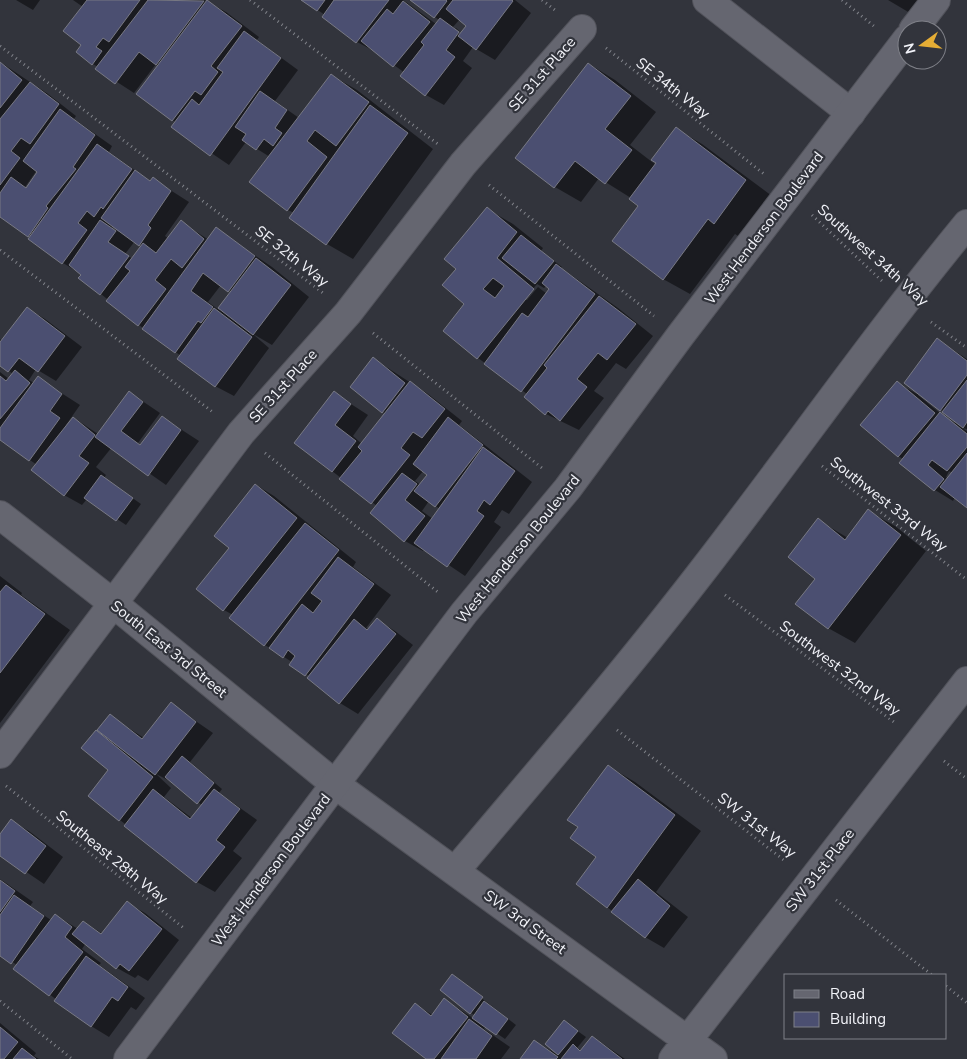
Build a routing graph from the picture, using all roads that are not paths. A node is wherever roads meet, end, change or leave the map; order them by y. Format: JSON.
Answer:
{"nodes":[{"id":1,"x":707,"y":0,"type":"edge"},
{"id":2,"x":936,"y":0,"type":"edge"},
{"id":3,"x":921,"y":20,"type":"edge"},
{"id":4,"x":582,"y":29,"type":"road end"},
{"id":5,"x":897,"y":52,"type":"edge"},
{"id":6,"x":852,"y":112,"type":"junction"},
{"id":7,"x":967,"y":224,"type":"edge"},
{"id":8,"x":0,"y":515,"type":"edge"},
{"id":9,"x":114,"y":604,"type":"junction"},
{"id":10,"x":967,"y":680,"type":"edge"},
{"id":11,"x":0,"y":754,"type":"edge"},
{"id":12,"x":336,"y":785,"type":"junction"},
{"id":13,"x":455,"y":871,"type":"junction"},
{"id":14,"x":681,"y":1049,"type":"edge"},
{"id":15,"x":128,"y":1059,"type":"edge"},
{"id":16,"x":713,"y":1059,"type":"edge"}],
"edges":[{"from":1,"to":6,"type":"street"},
{"from":2,"to":3,"type":"street","name":"West Henderson Boulevard"},
{"from":4,"to":9,"type":"street","name":"SE 31st Place"},
{"from":5,"to":6,"type":"street","name":"West Henderson Boulevard"},
{"from":6,"to":12,"type":"street","name":"West Henderson Boulevard"},
{"from":7,"to":13,"type":"street"},
{"from":8,"to":9,"type":"street","name":"South East 3rd Street"},
{"from":9,"to":11,"type":"street","name":"SE 31st Place"},
{"from":9,"to":12,"type":"street","name":"South East 3rd Street"},
{"from":10,"to":14,"type":"street","name":"SW 31st Place"},
{"from":12,"to":13,"type":"street","name":"SW 3rd Street"},
{"from":12,"to":15,"type":"street","name":"West Henderson Boulevard"},
{"from":13,"to":14,"type":"street","name":"SW 3rd Street"},
{"from":14,"to":16,"type":"street","name":"SW 3rd Street"}]}
